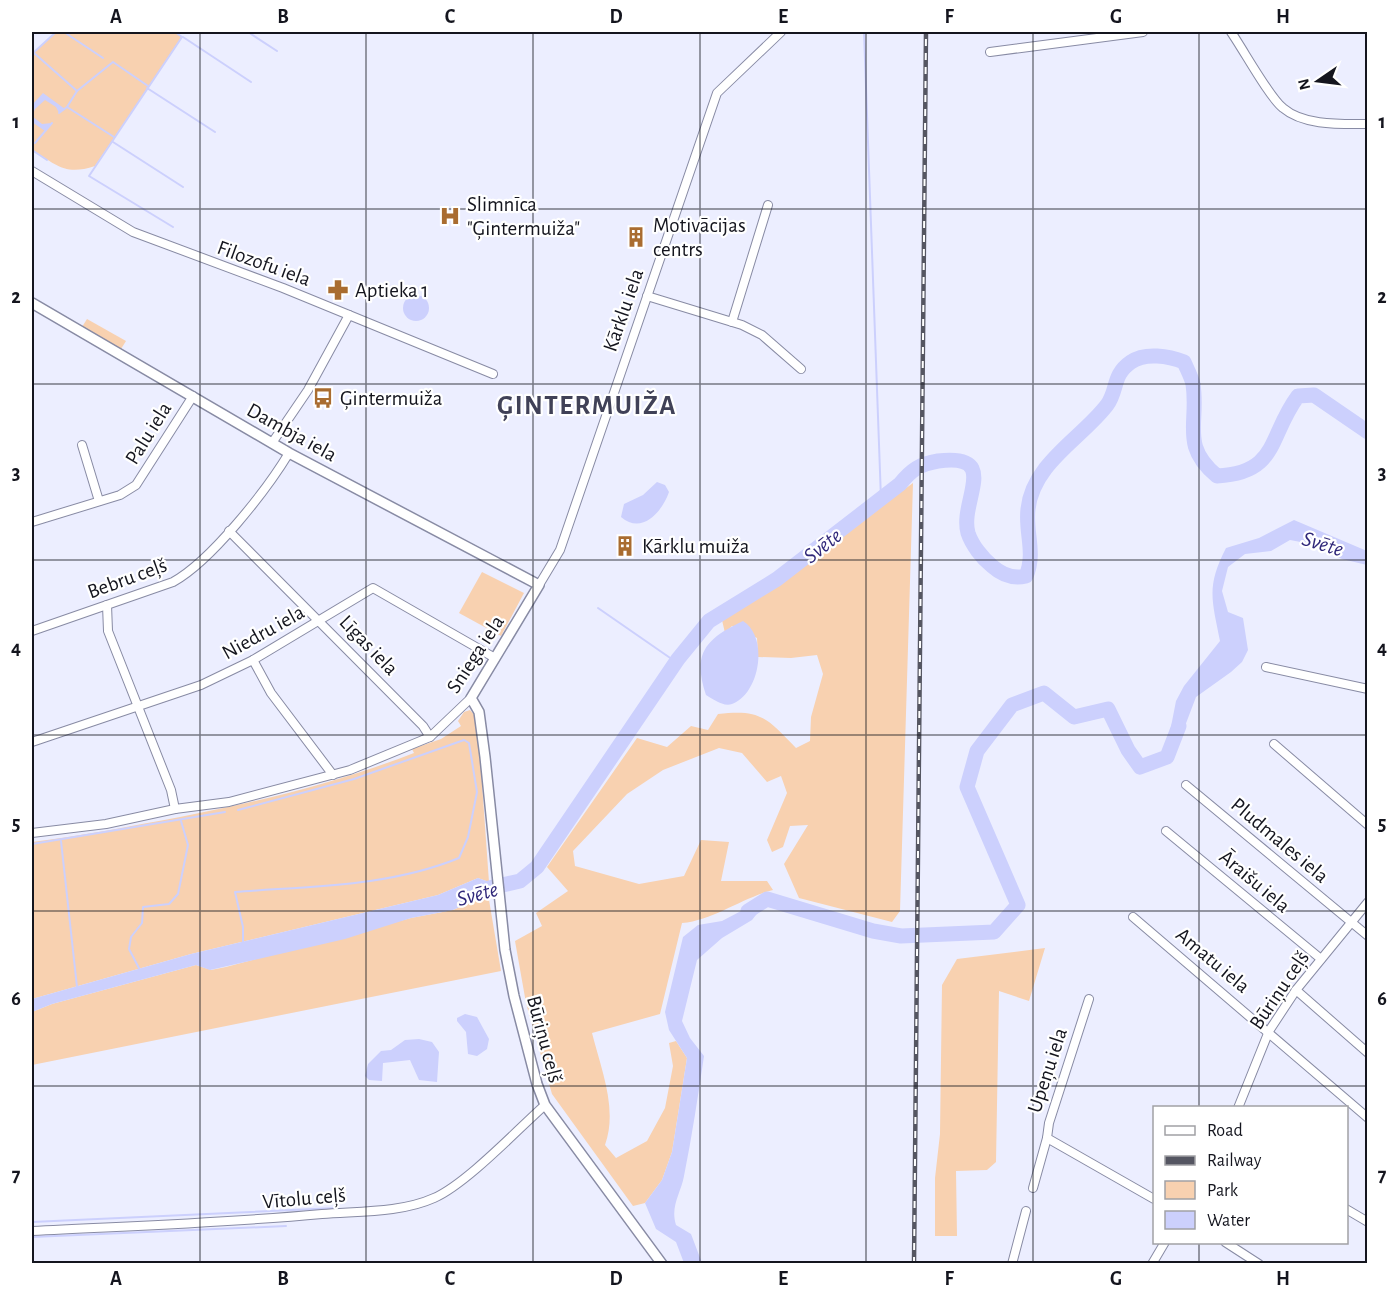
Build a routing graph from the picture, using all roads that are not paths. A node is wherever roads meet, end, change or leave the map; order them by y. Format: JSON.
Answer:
{"nodes":[{"id":1,"x":781,"y":32,"type":"edge"},
{"id":2,"x":1143,"y":32,"type":"edge"},
{"id":3,"x":1232,"y":32,"type":"edge"},
{"id":4,"x":990,"y":52,"type":"dead end"},
{"id":5,"x":1368,"y":124,"type":"edge"},
{"id":6,"x":32,"y":171,"type":"edge"},
{"id":7,"x":768,"y":205,"type":"dead end"},
{"id":8,"x":647,"y":296,"type":"junction"},
{"id":9,"x":32,"y":303,"type":"edge"},
{"id":10,"x":349,"y":315,"type":"junction"},
{"id":11,"x":732,"y":322,"type":"junction"},
{"id":12,"x":801,"y":369,"type":"dead end"},
{"id":13,"x":493,"y":374,"type":"dead end"},
{"id":14,"x":193,"y":396,"type":"junction"},
{"id":15,"x":272,"y":443,"type":"junction"},
{"id":16,"x":82,"y":445,"type":"dead end"},
{"id":17,"x":289,"y":453,"type":"junction"},
{"id":18,"x":99,"y":501,"type":"junction"},
{"id":19,"x":32,"y":522,"type":"edge"},
{"id":20,"x":228,"y":531,"type":"junction"},
{"id":21,"x":539,"y":585,"type":"junction"},
{"id":22,"x":107,"y":605,"type":"junction"},
{"id":23,"x":320,"y":621,"type":"junction"},
{"id":24,"x":32,"y":632,"type":"edge"},
{"id":25,"x":495,"y":658,"type":"junction"},
{"id":26,"x":253,"y":660,"type":"junction"},
{"id":27,"x":1266,"y":667,"type":"dead end"},
{"id":28,"x":1368,"y":689,"type":"edge"},
{"id":29,"x":471,"y":698,"type":"junction"},
{"id":30,"x":139,"y":706,"type":"junction"},
{"id":31,"x":430,"y":737,"type":"junction"},
{"id":32,"x":32,"y":742,"type":"edge"},
{"id":33,"x":1274,"y":744,"type":"dead end"},
{"id":34,"x":333,"y":775,"type":"junction"},
{"id":35,"x":1186,"y":785,"type":"dead end"},
{"id":36,"x":175,"y":809,"type":"junction"},
{"id":37,"x":1368,"y":825,"type":"edge"},
{"id":38,"x":1166,"y":831,"type":"dead end"},
{"id":39,"x":32,"y":833,"type":"edge"},
{"id":40,"x":1368,"y":902,"type":"edge"},
{"id":41,"x":1133,"y":917,"type":"dead end"},
{"id":42,"x":1351,"y":922,"type":"junction"},
{"id":43,"x":1368,"y":936,"type":"edge"},
{"id":44,"x":1321,"y":959,"type":"junction"},
{"id":45,"x":1296,"y":990,"type":"junction"},
{"id":46,"x":1089,"y":999,"type":"dead end"},
{"id":47,"x":1269,"y":1031,"type":"junction"},
{"id":48,"x":1368,"y":1053,"type":"edge"},
{"id":49,"x":545,"y":1105,"type":"junction"},
{"id":50,"x":1239,"y":1106,"type":"edge"},
{"id":51,"x":1368,"y":1118,"type":"edge"},
{"id":52,"x":1047,"y":1138,"type":"junction"},
{"id":53,"x":1033,"y":1188,"type":"dead end"},
{"id":54,"x":1153,"y":1198,"type":"edge"},
{"id":55,"x":1348,"y":1210,"type":"edge"},
{"id":56,"x":1026,"y":1211,"type":"dead end"},
{"id":57,"x":1368,"y":1222,"type":"edge"},
{"id":58,"x":32,"y":1231,"type":"edge"},
{"id":59,"x":1164,"y":1244,"type":"edge"},
{"id":60,"x":1228,"y":1244,"type":"edge"},
{"id":61,"x":662,"y":1263,"type":"edge"},
{"id":62,"x":1012,"y":1263,"type":"edge"},
{"id":63,"x":1152,"y":1263,"type":"edge"},
{"id":64,"x":1259,"y":1263,"type":"edge"}],
"edges":[{"from":1,"to":8,"type":"street","name":"Kārklu iela"},
{"from":2,"to":4,"type":"street"},
{"from":3,"to":5,"type":"street"},
{"from":6,"to":10,"type":"street","name":"Filozofu iela"},
{"from":7,"to":11,"type":"street"},
{"from":8,"to":11,"type":"street"},
{"from":8,"to":21,"type":"street","name":"Kārklu iela"},
{"from":9,"to":14,"type":"street","name":"Dambja iela"},
{"from":10,"to":13,"type":"street","name":"Filozofu iela"},
{"from":10,"to":15,"type":"street"},
{"from":11,"to":12,"type":"street"},
{"from":14,"to":15,"type":"street","name":"Dambja iela"},
{"from":14,"to":18,"type":"street","name":"Palu iela"},
{"from":15,"to":17,"type":"street","name":"Dambja iela"},
{"from":16,"to":18,"type":"street"},
{"from":17,"to":20,"type":"street","name":"Bebru ceļš"},
{"from":17,"to":21,"type":"street","name":"Dambja iela"},
{"from":18,"to":19,"type":"street","name":"Palu iela"},
{"from":20,"to":22,"type":"street","name":"Bebru ceļš"},
{"from":20,"to":23,"type":"street","name":"Līgas iela"},
{"from":21,"to":25,"type":"street","name":"Sniega iela"},
{"from":22,"to":24,"type":"street","name":"Bebru ceļš"},
{"from":22,"to":30,"type":"street"},
{"from":23,"to":25,"type":"street","name":"Niedru iela"},
{"from":23,"to":26,"type":"street","name":"Niedru iela"},
{"from":23,"to":31,"type":"street","name":"Līgas iela"},
{"from":25,"to":29,"type":"street","name":"Sniega iela"},
{"from":26,"to":30,"type":"street","name":"Niedru iela"},
{"from":26,"to":34,"type":"street"},
{"from":27,"to":28,"type":"street"},
{"from":29,"to":31,"type":"street","name":"Sniega iela"},
{"from":29,"to":49,"type":"street","name":"Būriņu ceļš"},
{"from":30,"to":32,"type":"street","name":"Niedru iela"},
{"from":30,"to":36,"type":"street"},
{"from":31,"to":34,"type":"street","name":"Sniega iela"},
{"from":33,"to":37,"type":"street"},
{"from":34,"to":36,"type":"street","name":"Sniega iela"},
{"from":35,"to":42,"type":"street","name":"Pludmales iela"},
{"from":36,"to":39,"type":"street","name":"Sniega iela"},
{"from":38,"to":44,"type":"street","name":"Āraišu iela"},
{"from":40,"to":42,"type":"street","name":"Būriņu ceļš"},
{"from":41,"to":47,"type":"street","name":"Amatu iela"},
{"from":42,"to":43,"type":"street","name":"Pludmales iela"},
{"from":42,"to":44,"type":"street","name":"Būriņu ceļš"},
{"from":44,"to":45,"type":"street","name":"Būriņu ceļš"},
{"from":45,"to":47,"type":"street","name":"Būriņu ceļš"},
{"from":45,"to":48,"type":"street"},
{"from":46,"to":52,"type":"street","name":"Upeņu iela"},
{"from":47,"to":50,"type":"street","name":"Būriņu ceļš"},
{"from":47,"to":51,"type":"street","name":"Amatu iela"},
{"from":49,"to":58,"type":"street","name":"Vītolu ceļš"},
{"from":49,"to":61,"type":"street","name":"Būriņu ceļš"},
{"from":52,"to":53,"type":"street"},
{"from":52,"to":54,"type":"street","name":"Upeņu iela"},
{"from":55,"to":57,"type":"street"},
{"from":56,"to":62,"type":"street"},
{"from":59,"to":63,"type":"street"},
{"from":60,"to":64,"type":"street"}]}
